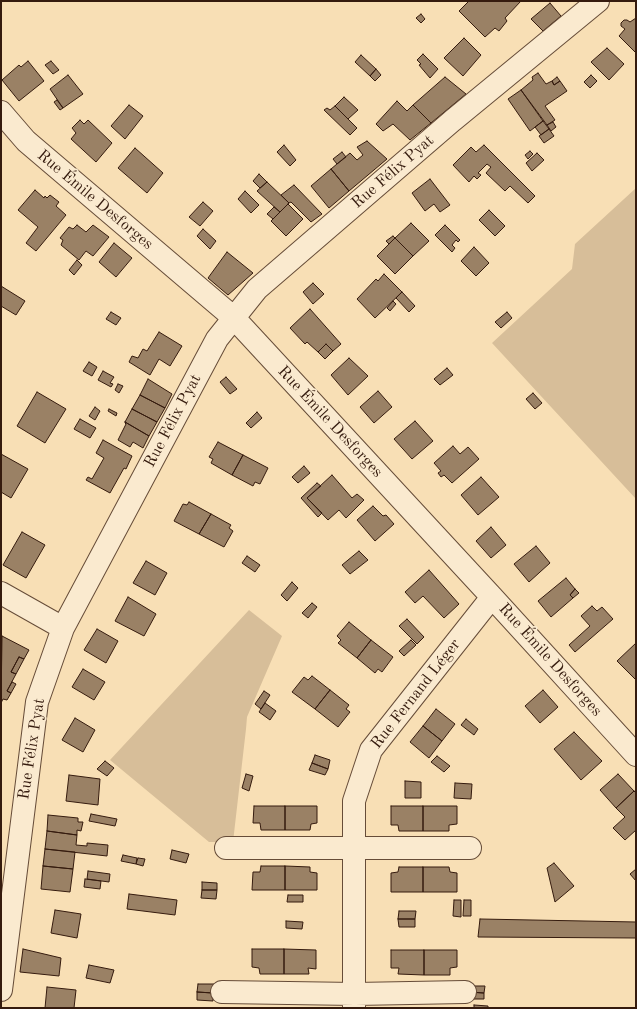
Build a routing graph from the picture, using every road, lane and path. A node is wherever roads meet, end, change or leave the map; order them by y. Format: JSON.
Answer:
{"nodes":[{"id":1,"x":598,"y":1,"type":"edge"},
{"id":2,"x":1,"y":112,"type":"edge"},
{"id":3,"x":234,"y":318,"type":"junction"},
{"id":4,"x":1,"y":593,"type":"edge"},
{"id":5,"x":492,"y":597,"type":"junction"},
{"id":6,"x":62,"y":628,"type":"junction"},
{"id":7,"x":636,"y":755,"type":"edge"},
{"id":8,"x":226,"y":848,"type":"dead end"},
{"id":9,"x":354,"y":848,"type":"junction"},
{"id":10,"x":470,"y":848,"type":"dead end"},
{"id":11,"x":1,"y":990,"type":"edge"},
{"id":12,"x":222,"y":992,"type":"dead end"},
{"id":13,"x":465,"y":992,"type":"dead end"},
{"id":14,"x":355,"y":1001,"type":"edge"}],
"edges":[{"from":1,"to":3,"type":"street","name":"Rue Félix Pyat"},
{"from":2,"to":3,"type":"street","name":"Rue Émile Desforges"},
{"from":3,"to":5,"type":"street","name":"Rue Émile Desforges"},
{"from":3,"to":6,"type":"street","name":"Rue Félix Pyat"},
{"from":4,"to":6,"type":"street"},
{"from":5,"to":7,"type":"street","name":"Rue Émile Desforges"},
{"from":5,"to":9,"type":"street","name":"Rue Fernand Léger"},
{"from":6,"to":11,"type":"street","name":"Rue Félix Pyat"},
{"from":8,"to":9,"type":"street"},
{"from":9,"to":10,"type":"street"},
{"from":9,"to":14,"type":"street","name":"Rue Fernand Léger"},
{"from":12,"to":14,"type":"street"},
{"from":13,"to":14,"type":"street"}]}
